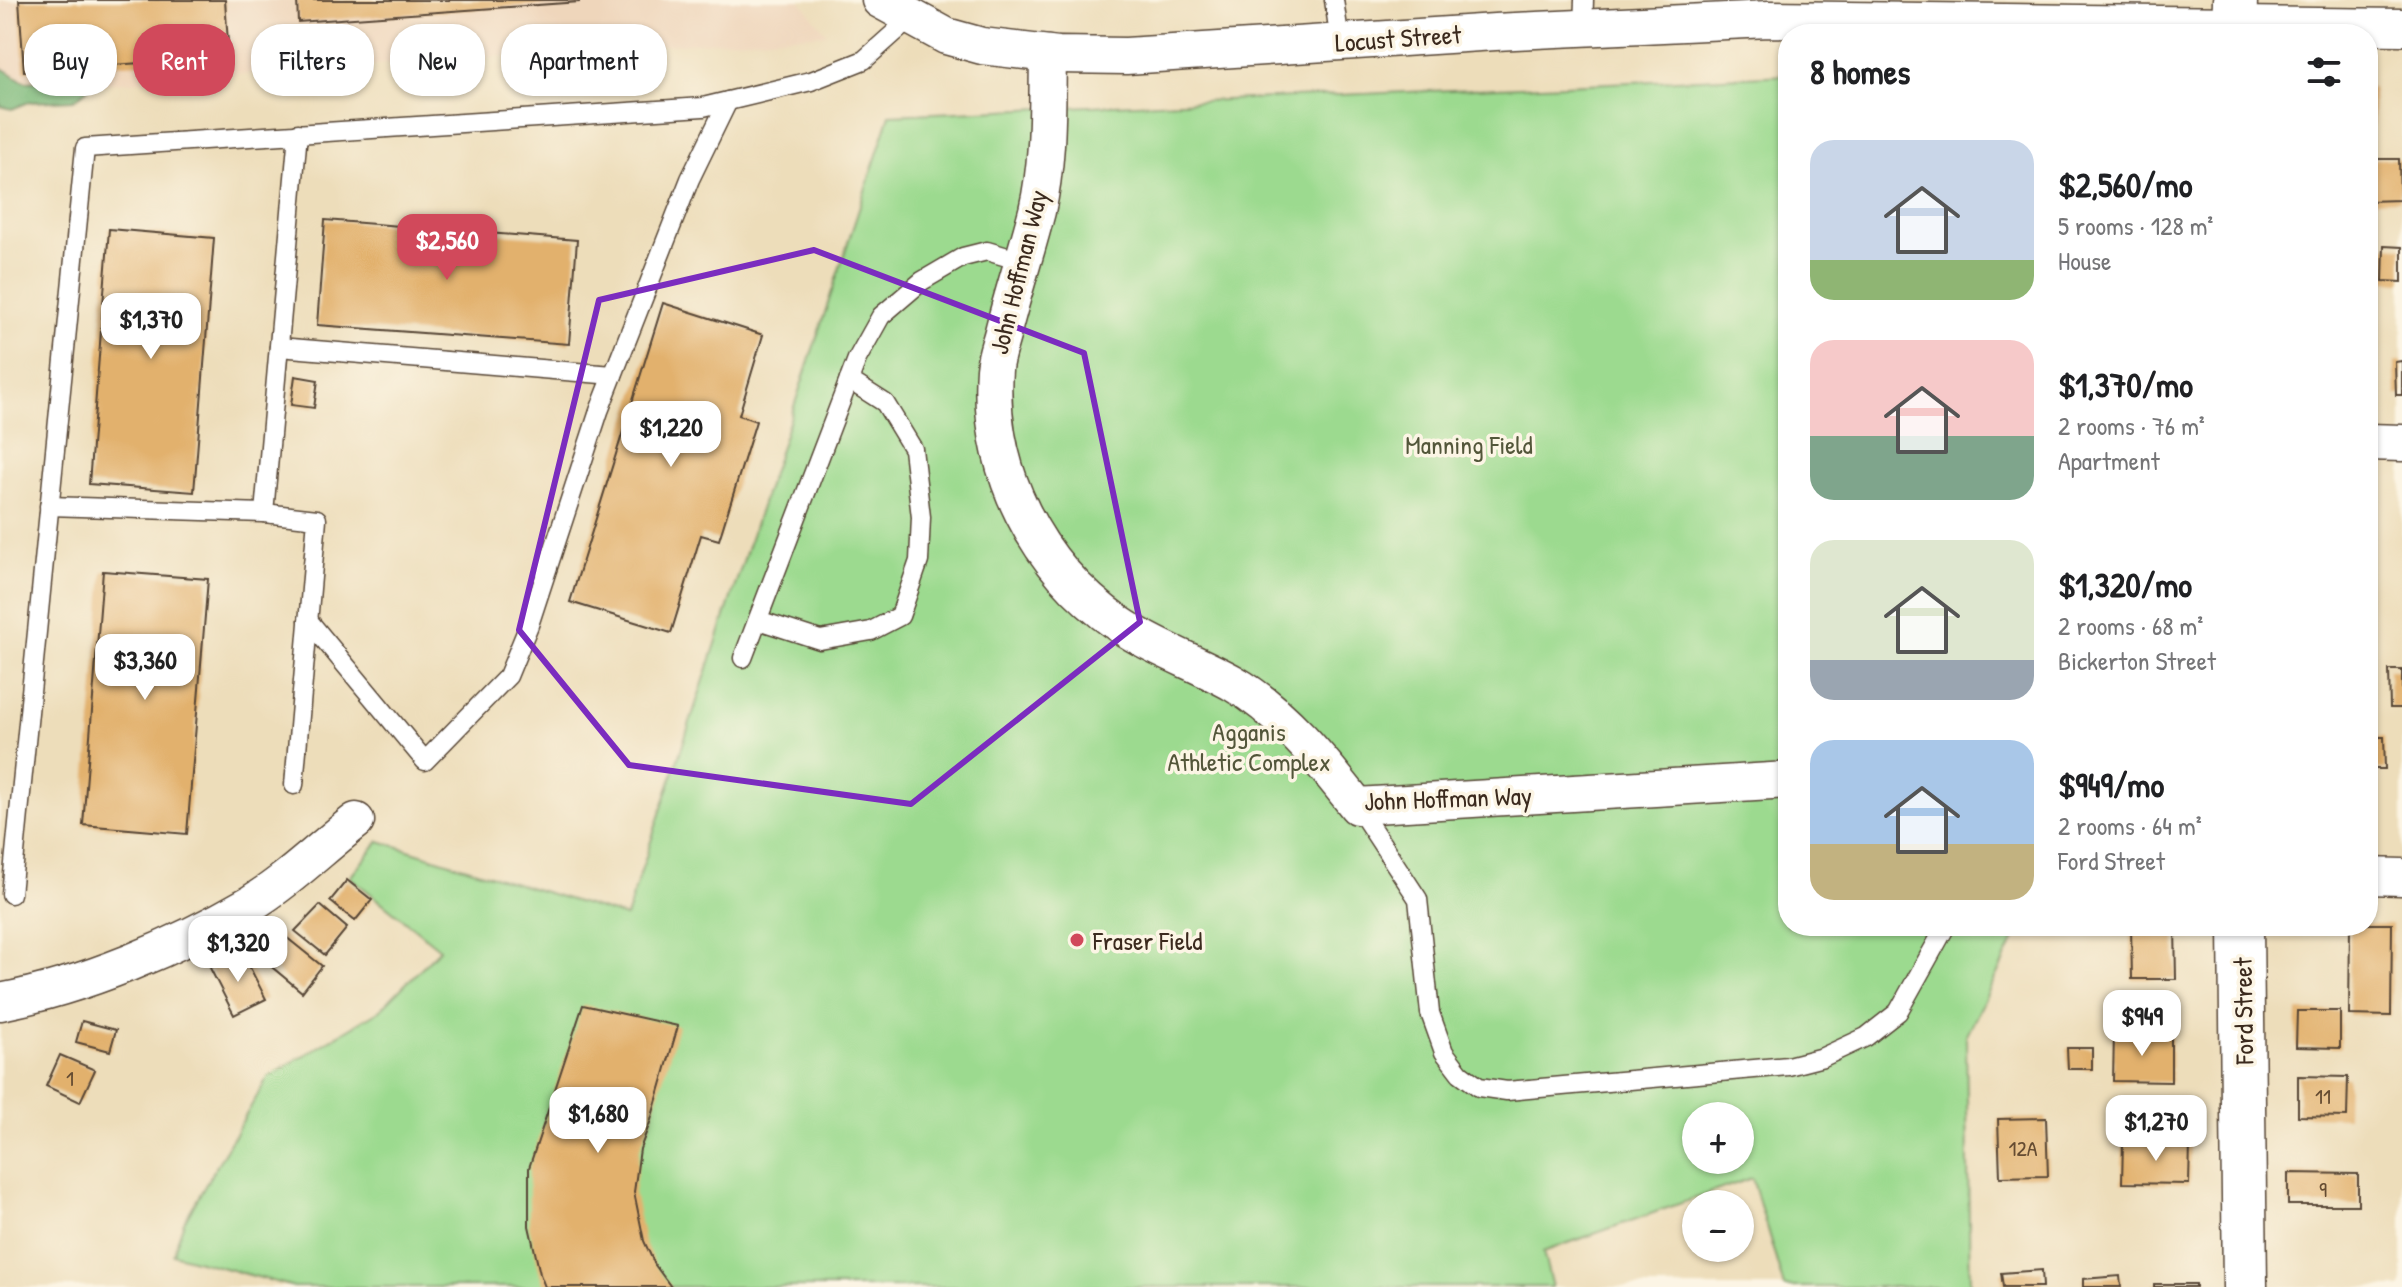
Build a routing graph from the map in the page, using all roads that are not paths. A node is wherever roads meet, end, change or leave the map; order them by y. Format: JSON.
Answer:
{"nodes":[{"id":1,"x":880,"y":0,"type":"edge"},
{"id":2,"x":1334,"y":0,"type":"edge"},
{"id":3,"x":1584,"y":14,"type":"edge"},
{"id":4,"x":911,"y":18,"type":"junction"},
{"id":5,"x":2235,"y":19,"type":"edge"},
{"id":6,"x":2339,"y":24,"type":"edge"},
{"id":7,"x":2378,"y":26,"type":"edge"},
{"id":8,"x":2402,"y":27,"type":"edge"},
{"id":9,"x":1340,"y":42,"type":"junction"},
{"id":10,"x":1033,"y":52,"type":"junction"},
{"id":11,"x":728,"y":101,"type":"junction"},
{"id":12,"x":298,"y":133,"type":"junction"},
{"id":13,"x":1021,"y":261,"type":"junction"},
{"id":14,"x":279,"y":347,"type":"junction"},
{"id":15,"x":613,"y":375,"type":"junction"},
{"id":16,"x":849,"y":380,"type":"junction"},
{"id":17,"x":2378,"y":442,"type":"edge"},
{"id":18,"x":2402,"y":443,"type":"edge"},
{"id":19,"x":49,"y":506,"type":"junction"},
{"id":20,"x":264,"y":513,"type":"junction"},
{"id":21,"x":308,"y":620,"type":"junction"},
{"id":22,"x":758,"y":620,"type":"junction"},
{"id":23,"x":743,"y":658,"type":"dead end"},
{"id":24,"x":1778,"y":781,"type":"edge"},
{"id":25,"x":294,"y":785,"type":"dead end"},
{"id":26,"x":1357,"y":806,"type":"junction"},
{"id":27,"x":356,"y":821,"type":"dead end"},
{"id":28,"x":2378,"y":876,"type":"edge"},
{"id":29,"x":2402,"y":877,"type":"edge"},
{"id":30,"x":11,"y":894,"type":"dead end"},
{"id":31,"x":1940,"y":936,"type":"edge"},
{"id":32,"x":2241,"y":936,"type":"edge"},
{"id":33,"x":0,"y":1002,"type":"edge"},
{"id":34,"x":2245,"y":1287,"type":"edge"}],
"edges":[{"from":1,"to":4,"type":"street","name":"Locust Street"},
{"from":2,"to":9,"type":"lane"},
{"from":3,"to":5,"type":"street","name":"Locust Street"},
{"from":3,"to":9,"type":"street","name":"Locust Street"},
{"from":4,"to":10,"type":"street","name":"Locust Street"},
{"from":4,"to":11,"type":"lane"},
{"from":5,"to":6,"type":"street","name":"Locust Street"},
{"from":7,"to":8,"type":"street","name":"Locust Street"},
{"from":9,"to":10,"type":"street","name":"Locust Street"},
{"from":10,"to":13,"type":"street","name":"John Hoffman Way"},
{"from":11,"to":12,"type":"lane"},
{"from":11,"to":15,"type":"lane"},
{"from":12,"to":14,"type":"lane"},
{"from":12,"to":19,"type":"lane"},
{"from":13,"to":16,"type":"lane"},
{"from":13,"to":26,"type":"street","name":"John Hoffman Way"},
{"from":14,"to":15,"type":"lane"},
{"from":14,"to":20,"type":"lane"},
{"from":15,"to":21,"type":"lane"},
{"from":16,"to":22,"type":"lane"},
{"from":16,"to":22,"type":"lane"},
{"from":17,"to":18,"type":"street"},
{"from":19,"to":20,"type":"lane"},
{"from":19,"to":30,"type":"lane"},
{"from":20,"to":21,"type":"lane"},
{"from":21,"to":25,"type":"lane"},
{"from":22,"to":23,"type":"lane"},
{"from":24,"to":26,"type":"street","name":"John Hoffman Way"},
{"from":26,"to":31,"type":"lane"},
{"from":27,"to":33,"type":"street"},
{"from":28,"to":29,"type":"street"},
{"from":32,"to":34,"type":"street","name":"Ford Street"}]}
